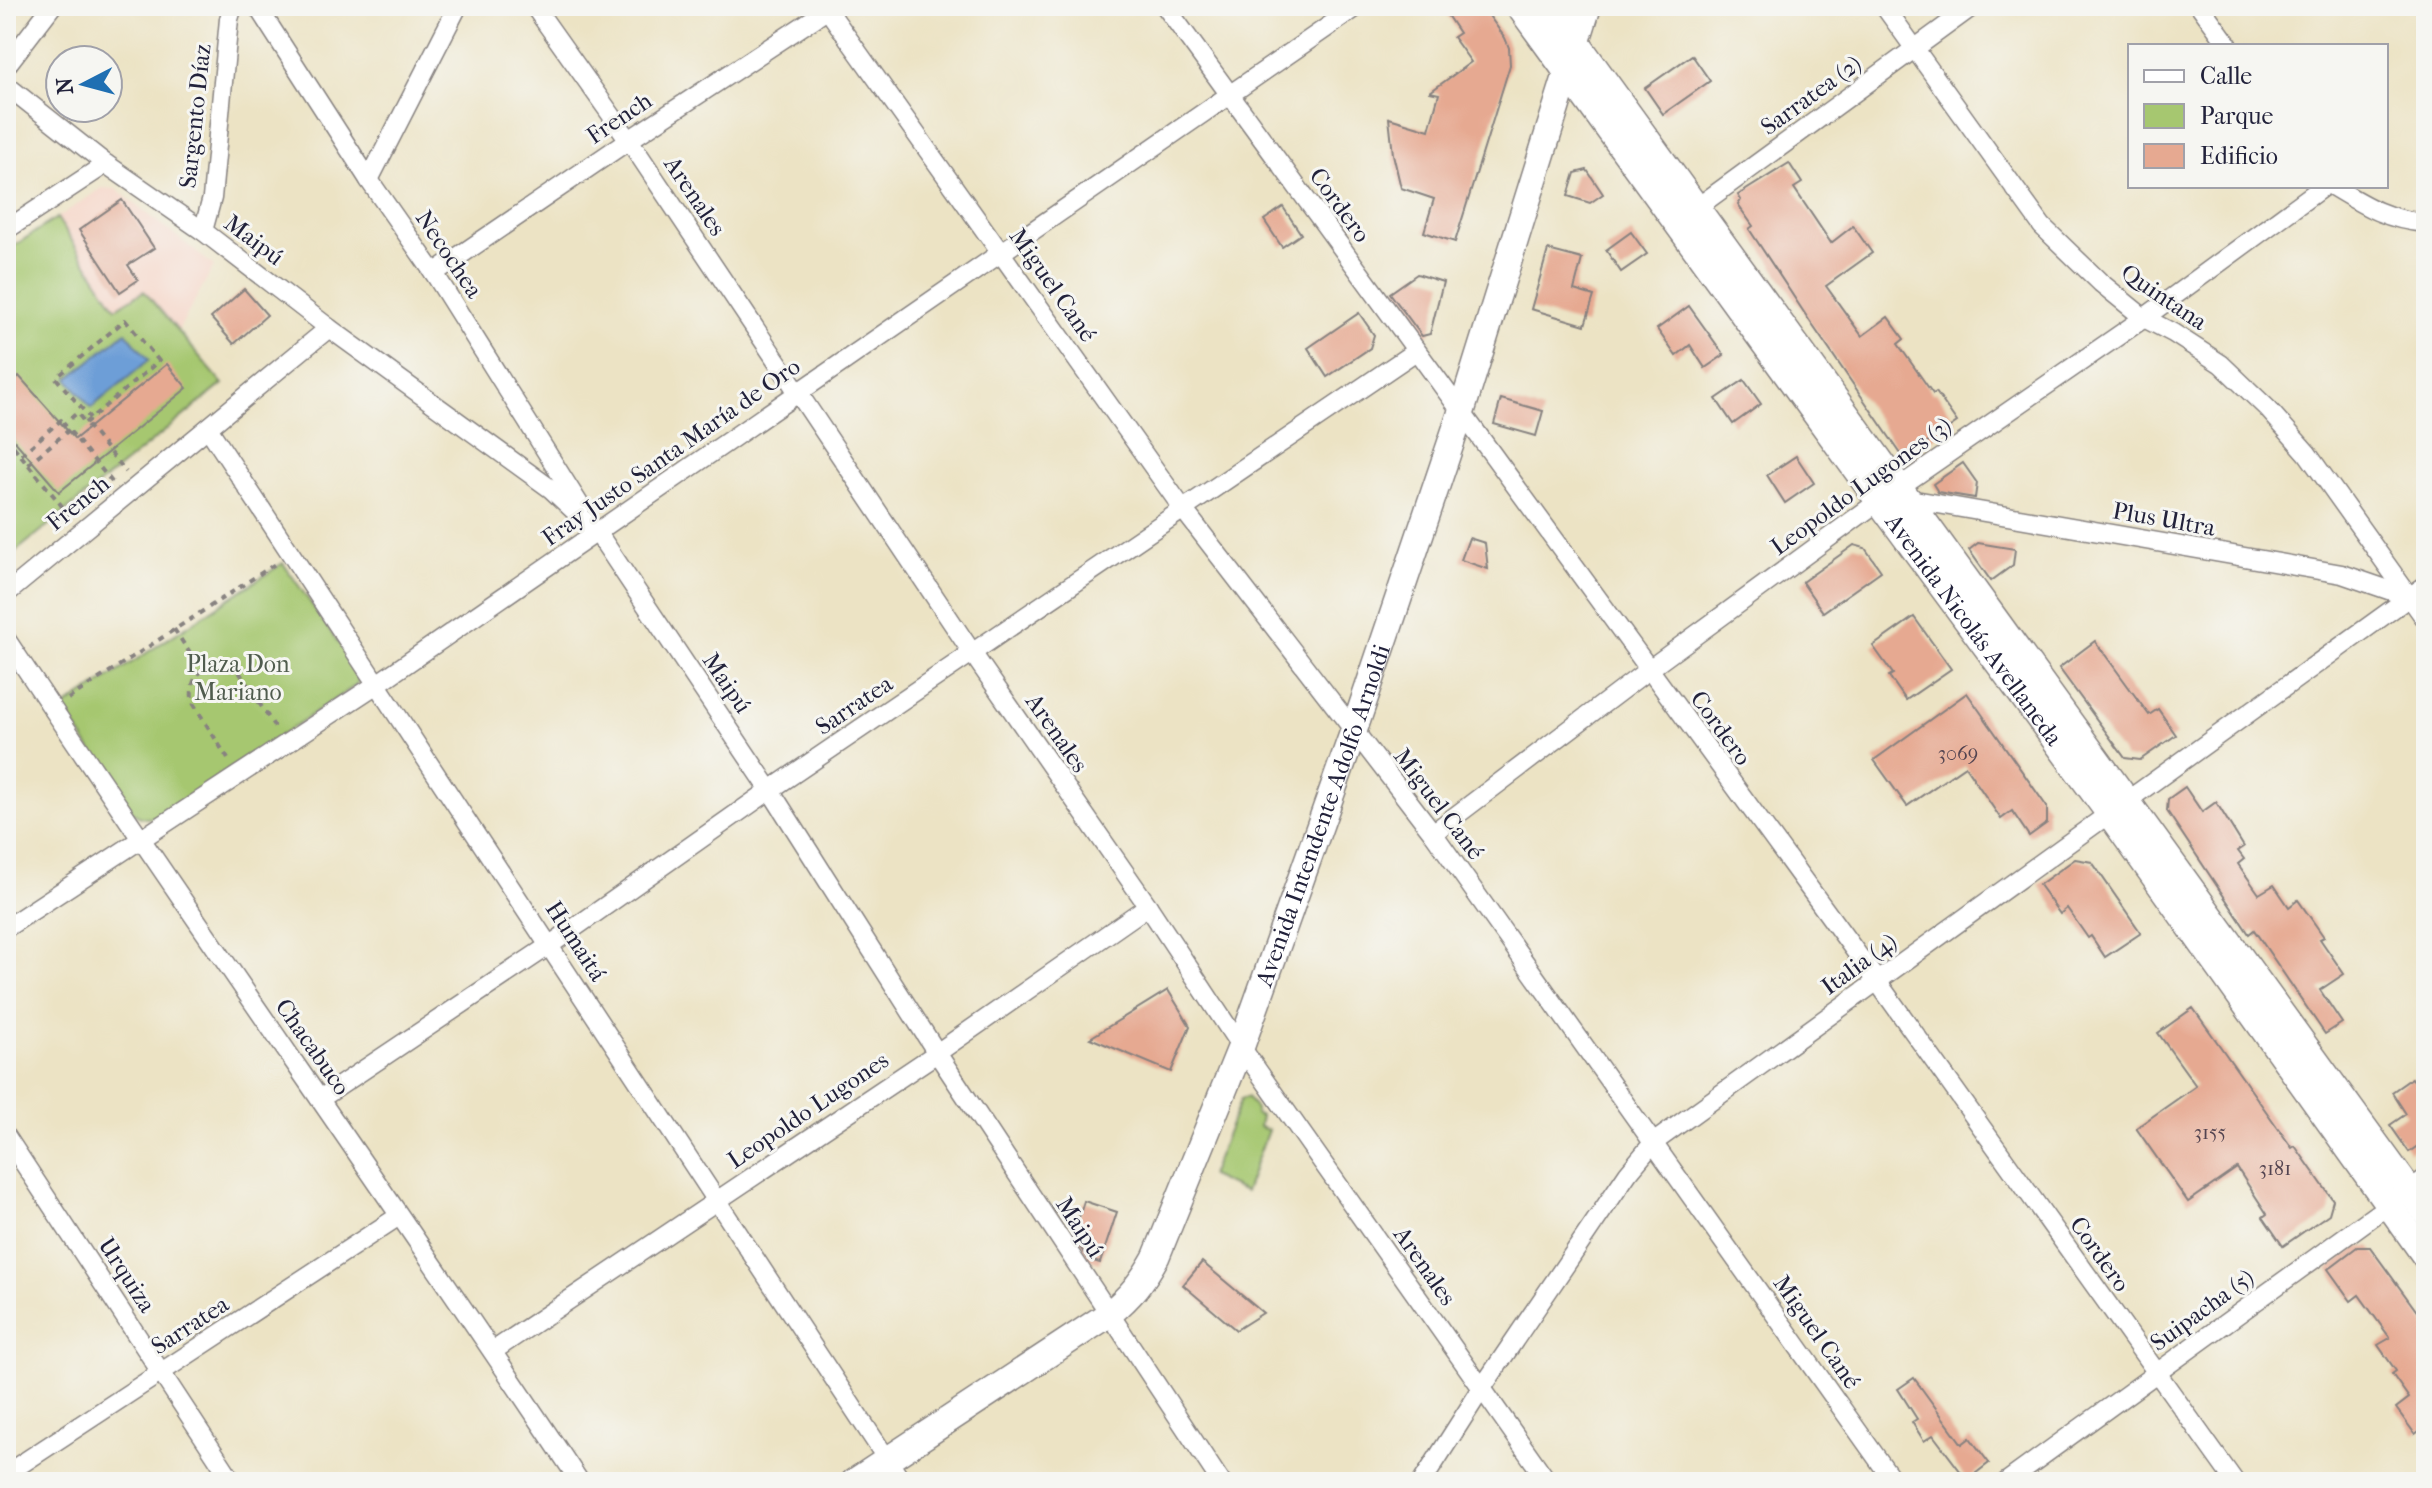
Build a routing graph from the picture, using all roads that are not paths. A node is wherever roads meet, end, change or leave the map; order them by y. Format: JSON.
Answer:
{"nodes":[{"id":1,"x":52,"y":6,"type":"edge"},
{"id":2,"x":233,"y":6,"type":"edge"},
{"id":3,"x":257,"y":6,"type":"edge"},
{"id":4,"x":458,"y":6,"type":"edge"},
{"id":5,"x":534,"y":6,"type":"edge"},
{"id":6,"x":1165,"y":6,"type":"edge"},
{"id":7,"x":1358,"y":6,"type":"edge"},
{"id":8,"x":1519,"y":6,"type":"edge"},
{"id":9,"x":1550,"y":6,"type":"edge"},
{"id":10,"x":1588,"y":6,"type":"edge"},
{"id":11,"x":1884,"y":6,"type":"edge"},
{"id":12,"x":1973,"y":6,"type":"edge"},
{"id":13,"x":2200,"y":6,"type":"edge"},
{"id":14,"x":828,"y":7,"type":"edge"},
{"id":15,"x":1577,"y":42,"type":"junction"},
{"id":16,"x":2228,"y":44,"type":"edge"},
{"id":17,"x":1915,"y":49,"type":"junction"},
{"id":18,"x":6,"y":66,"type":"edge"},
{"id":19,"x":1567,"y":72,"type":"junction"},
{"id":20,"x":6,"y":85,"type":"edge"},
{"id":21,"x":1230,"y":94,"type":"junction"},
{"id":22,"x":629,"y":140,"type":"junction"},
{"id":23,"x":106,"y":164,"type":"junction"},
{"id":24,"x":369,"y":180,"type":"junction"},
{"id":25,"x":2321,"y":188,"type":"edge"},
{"id":26,"x":2335,"y":188,"type":"edge"},
{"id":27,"x":1686,"y":215,"type":"junction"},
{"id":28,"x":2426,"y":223,"type":"edge"},
{"id":29,"x":6,"y":230,"type":"edge"},
{"id":30,"x":203,"y":231,"type":"junction"},
{"id":31,"x":1000,"y":252,"type":"junction"},
{"id":32,"x":434,"y":273,"type":"junction"},
{"id":33,"x":2144,"y":318,"type":"junction"},
{"id":34,"x":329,"y":328,"type":"junction"},
{"id":35,"x":1416,"y":351,"type":"junction"},
{"id":36,"x":799,"y":393,"type":"junction"},
{"id":37,"x":1461,"y":413,"type":"junction"},
{"id":38,"x":208,"y":428,"type":"junction"},
{"id":39,"x":1896,"y":495,"type":"junction"},
{"id":40,"x":1183,"y":509,"type":"junction"},
{"id":41,"x":597,"y":532,"type":"junction"},
{"id":42,"x":2426,"y":585,"type":"edge"},
{"id":43,"x":9,"y":586,"type":"edge"},
{"id":44,"x":2409,"y":597,"type":"junction"},
{"id":45,"x":2426,"y":620,"type":"edge"},
{"id":46,"x":6,"y":639,"type":"edge"},
{"id":47,"x":973,"y":654,"type":"junction"},
{"id":48,"x":1648,"y":670,"type":"junction"},
{"id":49,"x":377,"y":684,"type":"junction"},
{"id":50,"x":1354,"y":730,"type":"junction"},
{"id":51,"x":770,"y":790,"type":"junction"},
{"id":52,"x":2118,"y":806,"type":"junction"},
{"id":53,"x":1433,"y":833,"type":"junction"},
{"id":54,"x":141,"y":841,"type":"junction"},
{"id":55,"x":1148,"y":906,"type":"junction"},
{"id":56,"x":6,"y":928,"type":"edge"},
{"id":57,"x":550,"y":945,"type":"junction"},
{"id":58,"x":1877,"y":981,"type":"junction"},
{"id":59,"x":1241,"y":1047,"type":"junction"},
{"id":60,"x":937,"y":1053,"type":"junction"},
{"id":61,"x":320,"y":1099,"type":"junction"},
{"id":62,"x":6,"y":1136,"type":"edge"},
{"id":63,"x":1653,"y":1143,"type":"junction"},
{"id":64,"x":2408,"y":1191,"type":"edge"},
{"id":65,"x":717,"y":1199,"type":"junction"},
{"id":66,"x":2426,"y":1213,"type":"edge"},
{"id":67,"x":399,"y":1216,"type":"junction"},
{"id":68,"x":2426,"y":1257,"type":"edge"},
{"id":69,"x":1109,"y":1314,"type":"junction"},
{"id":70,"x":493,"y":1351,"type":"junction"},
{"id":71,"x":162,"y":1371,"type":"junction"},
{"id":72,"x":2156,"y":1374,"type":"junction"},
{"id":73,"x":1482,"y":1388,"type":"junction"},
{"id":74,"x":895,"y":1471,"type":"edge"},
{"id":75,"x":6,"y":1474,"type":"edge"},
{"id":76,"x":233,"y":1482,"type":"edge"},
{"id":77,"x":580,"y":1482,"type":"edge"},
{"id":78,"x":854,"y":1482,"type":"edge"},
{"id":79,"x":1221,"y":1482,"type":"edge"},
{"id":80,"x":1422,"y":1482,"type":"edge"},
{"id":81,"x":1548,"y":1482,"type":"edge"},
{"id":82,"x":1894,"y":1482,"type":"edge"},
{"id":83,"x":2006,"y":1482,"type":"edge"},
{"id":84,"x":2235,"y":1482,"type":"edge"}],
"edges":[{"from":1,"to":18,"type":"street"},
{"from":2,"to":30,"type":"street","name":"Sargento Díaz"},
{"from":3,"to":24,"type":"street","name":"Necochea"},
{"from":4,"to":24,"type":"street"},
{"from":5,"to":22,"type":"street","name":"Arenales"},
{"from":6,"to":21,"type":"street","name":"Cordero"},
{"from":7,"to":21,"type":"street","name":"Fray Justo Santa María de Oro"},
{"from":8,"to":19,"type":"main road","name":"Avenida Nicolás Avellaneda"},
{"from":9,"to":15,"type":"main road","name":"Avenida Nicolás Avellaneda"},
{"from":10,"to":15,"type":"main road","name":"Avenida Intendente Adolfo Arnoldi"},
{"from":11,"to":17,"type":"street","name":"Quintana"},
{"from":12,"to":17,"type":"street","name":"Sarratea (2)"},
{"from":13,"to":16,"type":"street"},
{"from":14,"to":22,"type":"street","name":"French"},
{"from":14,"to":31,"type":"street","name":"Miguel Cané"},
{"from":15,"to":19,"type":"main road","name":"Avenida Intendente Adolfo Arnoldi"},
{"from":15,"to":27,"type":"main road","name":"Avenida Nicolás Avellaneda"},
{"from":17,"to":27,"type":"street","name":"Sarratea (2)"},
{"from":17,"to":33,"type":"street","name":"Quintana"},
{"from":19,"to":27,"type":"main road","name":"Avenida Nicolás Avellaneda"},
{"from":19,"to":37,"type":"main road","name":"Avenida Intendente Adolfo Arnoldi"},
{"from":20,"to":23,"type":"street","name":"Maipú"},
{"from":21,"to":31,"type":"street","name":"Fray Justo Santa María de Oro"},
{"from":21,"to":35,"type":"street","name":"Cordero"},
{"from":22,"to":32,"type":"street","name":"French"},
{"from":22,"to":36,"type":"street","name":"Arenales"},
{"from":23,"to":29,"type":"street"},
{"from":23,"to":30,"type":"street","name":"Maipú"},
{"from":24,"to":32,"type":"street","name":"Necochea"},
{"from":25,"to":33,"type":"street","name":"Leopoldo Lugones (3)"},
{"from":26,"to":28,"type":"street"},
{"from":27,"to":39,"type":"main road","name":"Avenida Nicolás Avellaneda"},
{"from":30,"to":34,"type":"street","name":"Maipú"},
{"from":31,"to":36,"type":"street","name":"Fray Justo Santa María de Oro"},
{"from":31,"to":40,"type":"street","name":"Miguel Cané"},
{"from":32,"to":41,"type":"street","name":"Necochea"},
{"from":33,"to":39,"type":"street","name":"Leopoldo Lugones (3)"},
{"from":33,"to":44,"type":"street","name":"Quintana"},
{"from":34,"to":38,"type":"street","name":"French"},
{"from":34,"to":41,"type":"street","name":"Maipú"},
{"from":35,"to":37,"type":"street","name":"Cordero"},
{"from":35,"to":40,"type":"street","name":"Sarratea"},
{"from":36,"to":41,"type":"street","name":"Fray Justo Santa María de Oro"},
{"from":36,"to":47,"type":"street","name":"Arenales"},
{"from":37,"to":48,"type":"street","name":"Cordero"},
{"from":37,"to":50,"type":"main road","name":"Avenida Intendente Adolfo Arnoldi"},
{"from":38,"to":43,"type":"street","name":"French"},
{"from":38,"to":49,"type":"street","name":"Humaitá"},
{"from":39,"to":44,"type":"street","name":"Plus Ultra"},
{"from":39,"to":48,"type":"street","name":"Leopoldo Lugones (3)"},
{"from":39,"to":52,"type":"main road","name":"Avenida Nicolás Avellaneda"},
{"from":40,"to":47,"type":"street","name":"Sarratea"},
{"from":40,"to":50,"type":"street","name":"Miguel Cané"},
{"from":41,"to":49,"type":"street","name":"Fray Justo Santa María de Oro"},
{"from":41,"to":51,"type":"street","name":"Maipú"},
{"from":42,"to":44,"type":"street","name":"Italia (4)"},
{"from":44,"to":45,"type":"street","name":"Quintana"},
{"from":44,"to":52,"type":"street","name":"Italia (4)"},
{"from":46,"to":54,"type":"street","name":"Chacabuco"},
{"from":47,"to":51,"type":"street","name":"Sarratea"},
{"from":47,"to":55,"type":"street","name":"Arenales"},
{"from":48,"to":53,"type":"street","name":"Leopoldo Lugones (3)"},
{"from":48,"to":58,"type":"street","name":"Cordero"},
{"from":49,"to":54,"type":"street","name":"Fray Justo Santa María de Oro"},
{"from":49,"to":57,"type":"street","name":"Humaitá"},
{"from":50,"to":53,"type":"street","name":"Miguel Cané"},
{"from":50,"to":59,"type":"main road","name":"Avenida Intendente Adolfo Arnoldi"},
{"from":51,"to":57,"type":"street","name":"Sarratea"},
{"from":51,"to":60,"type":"street","name":"Maipú"},
{"from":52,"to":58,"type":"street","name":"Italia (4)"},
{"from":52,"to":64,"type":"main road","name":"Avenida Nicolás Avellaneda"},
{"from":53,"to":63,"type":"street","name":"Miguel Cané"},
{"from":54,"to":56,"type":"street","name":"Fray Justo Santa María de Oro"},
{"from":54,"to":61,"type":"street","name":"Chacabuco"},
{"from":55,"to":59,"type":"street","name":"Arenales"},
{"from":55,"to":60,"type":"street","name":"Leopoldo Lugones"},
{"from":57,"to":61,"type":"street","name":"Sarratea"},
{"from":57,"to":65,"type":"street","name":"Humaitá"},
{"from":58,"to":63,"type":"street","name":"Italia (4)"},
{"from":58,"to":72,"type":"street","name":"Cordero"},
{"from":59,"to":69,"type":"main road","name":"Avenida Intendente Adolfo Arnoldi"},
{"from":59,"to":73,"type":"street","name":"Arenales"},
{"from":60,"to":65,"type":"street","name":"Leopoldo Lugones"},
{"from":60,"to":69,"type":"street","name":"Maipú"},
{"from":61,"to":67,"type":"street","name":"Chacabuco"},
{"from":62,"to":71,"type":"street","name":"Urquiza"},
{"from":63,"to":73,"type":"street","name":"Italia (4)"},
{"from":63,"to":82,"type":"street","name":"Miguel Cané"},
{"from":64,"to":66,"type":"main road","name":"Avenida Nicolás Avellaneda"},
{"from":64,"to":68,"type":"main road","name":"Avenida Nicolás Avellaneda"},
{"from":64,"to":72,"type":"street","name":"Suipacha (5)"},
{"from":65,"to":70,"type":"street","name":"Leopoldo Lugones"},
{"from":65,"to":74,"type":"street","name":"Humaitá"},
{"from":67,"to":70,"type":"street","name":"Chacabuco"},
{"from":67,"to":71,"type":"street","name":"Sarratea"},
{"from":69,"to":74,"type":"main road","name":"Avenida Intendente Adolfo Arnoldi"},
{"from":69,"to":79,"type":"street","name":"Maipú"},
{"from":70,"to":77,"type":"street","name":"Chacabuco"},
{"from":71,"to":75,"type":"street","name":"Sarratea"},
{"from":71,"to":76,"type":"street","name":"Urquiza"},
{"from":72,"to":83,"type":"street","name":"Suipacha (5)"},
{"from":72,"to":84,"type":"street","name":"Cordero"},
{"from":73,"to":80,"type":"street","name":"Italia (4)"},
{"from":73,"to":81,"type":"street","name":"Arenales"},
{"from":74,"to":78,"type":"main road","name":"Avenida Intendente Adolfo Arnoldi"}]}
